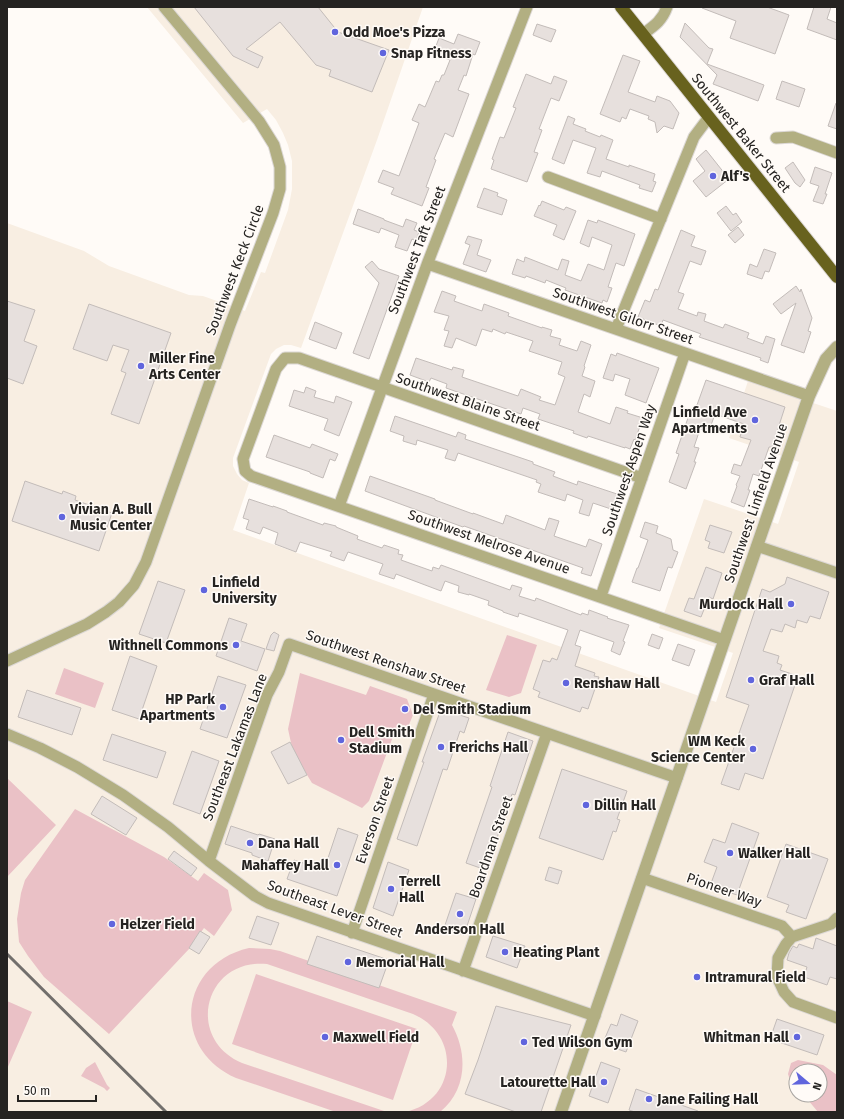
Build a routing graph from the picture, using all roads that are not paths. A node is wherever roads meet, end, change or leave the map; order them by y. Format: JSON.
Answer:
{"nodes":[{"id":1,"x":164,"y":7,"type":"edge"},
{"id":2,"x":527,"y":7,"type":"edge"},
{"id":3,"x":621,"y":7,"type":"edge"},
{"id":4,"x":667,"y":7,"type":"edge"},
{"id":5,"x":643,"y":34,"type":"junction"},
{"id":6,"x":709,"y":117,"type":"junction"},
{"id":7,"x":776,"y":138,"type":"dead end"},
{"id":8,"x":837,"y":153,"type":"edge"},
{"id":9,"x":548,"y":177,"type":"dead end"},
{"id":10,"x":661,"y":219,"type":"junction"},
{"id":11,"x":428,"y":264,"type":"junction"},
{"id":12,"x":837,"y":277,"type":"edge"},
{"id":13,"x":616,"y":329,"type":"junction"},
{"id":14,"x":837,"y":347,"type":"edge"},
{"id":15,"x":686,"y":353,"type":"junction"},
{"id":16,"x":382,"y":388,"type":"junction"},
{"id":17,"x":809,"y":396,"type":"junction"},
{"id":18,"x":245,"y":471,"type":"joint"},
{"id":19,"x":642,"y":478,"type":"junction"},
{"id":20,"x":339,"y":506,"type":"junction"},
{"id":21,"x":757,"y":546,"type":"junction"},
{"id":22,"x":837,"y":573,"type":"edge"},
{"id":23,"x":601,"y":596,"type":"junction"},
{"id":24,"x":724,"y":640,"type":"junction"},
{"id":25,"x":289,"y":644,"type":"joint"},
{"id":26,"x":7,"y":662,"type":"edge"},
{"id":27,"x":434,"y":694,"type":"junction"},
{"id":28,"x":547,"y":733,"type":"junction"},
{"id":29,"x":7,"y":734,"type":"edge"},
{"id":30,"x":677,"y":778,"type":"junction"},
{"id":31,"x":209,"y":861,"type":"junction"},
{"id":32,"x":642,"y":878,"type":"junction"},
{"id":33,"x":837,"y":918,"type":"edge"},
{"id":34,"x":352,"y":933,"type":"junction"},
{"id":35,"x":792,"y":937,"type":"junction"},
{"id":36,"x":463,"y":971,"type":"junction"},
{"id":37,"x":595,"y":1016,"type":"junction"},
{"id":38,"x":837,"y":1018,"type":"edge"},
{"id":39,"x":561,"y":1112,"type":"edge"}],
"edges":[{"from":1,"to":26,"type":"street","name":"Southwest Keck Circle"},
{"from":2,"to":11,"type":"street","name":"Southwest Taft Street"},
{"from":3,"to":5,"type":"highway","name":"Southwest Baker Street"},
{"from":4,"to":5,"type":"street"},
{"from":5,"to":6,"type":"highway","name":"Southwest Baker Street"},
{"from":6,"to":10,"type":"street"},
{"from":6,"to":12,"type":"highway","name":"Southwest Baker Street"},
{"from":7,"to":8,"type":"street"},
{"from":9,"to":10,"type":"street"},
{"from":10,"to":13,"type":"street"},
{"from":11,"to":13,"type":"street","name":"Southwest Gilorr Street"},
{"from":11,"to":16,"type":"street","name":"Southwest Taft Street"},
{"from":13,"to":15,"type":"street","name":"Southwest Gilorr Street"},
{"from":14,"to":17,"type":"street","name":"Southwest Linfield Avenue"},
{"from":15,"to":17,"type":"street","name":"Southwest Gilorr Street"},
{"from":15,"to":19,"type":"street","name":"Southwest Aspen Way"},
{"from":16,"to":18,"type":"street","name":"Southwest Blaine Street"},
{"from":16,"to":19,"type":"street","name":"Southwest Blaine Street"},
{"from":16,"to":20,"type":"street","name":"Southwest Taft Street"},
{"from":17,"to":21,"type":"street","name":"Southwest Linfield Avenue"},
{"from":18,"to":20,"type":"street","name":"Southwest Melrose Avenue"},
{"from":19,"to":23,"type":"street","name":"Southwest Aspen Way"},
{"from":20,"to":23,"type":"street","name":"Southwest Melrose Avenue"},
{"from":21,"to":22,"type":"street"},
{"from":21,"to":24,"type":"street","name":"Southwest Linfield Avenue"},
{"from":23,"to":24,"type":"street","name":"Southwest Melrose Avenue"},
{"from":24,"to":30,"type":"street","name":"Southwest Linfield Avenue"},
{"from":25,"to":27,"type":"street","name":"Southwest Renshaw Street"},
{"from":25,"to":31,"type":"street","name":"Southeast Lakamas Lane"},
{"from":27,"to":28,"type":"street","name":"Southwest Renshaw Street"},
{"from":27,"to":34,"type":"street","name":"Everson Street"},
{"from":28,"to":30,"type":"street","name":"Southwest Renshaw Street"},
{"from":28,"to":36,"type":"street","name":"Boardman Street"},
{"from":29,"to":31,"type":"street","name":"Southeast Lever Street"},
{"from":30,"to":32,"type":"street","name":"Southwest Linfield Avenue"},
{"from":31,"to":34,"type":"street","name":"Southeast Lever Street"},
{"from":32,"to":35,"type":"street","name":"Pioneer Way"},
{"from":32,"to":37,"type":"street","name":"Southwest Linfield Avenue"},
{"from":33,"to":35,"type":"street"},
{"from":34,"to":36,"type":"street","name":"Southeast Lever Street"},
{"from":35,"to":38,"type":"street"},
{"from":36,"to":37,"type":"street","name":"Southeast Lever Street"},
{"from":37,"to":39,"type":"street","name":"Southwest Linfield Avenue"}]}
